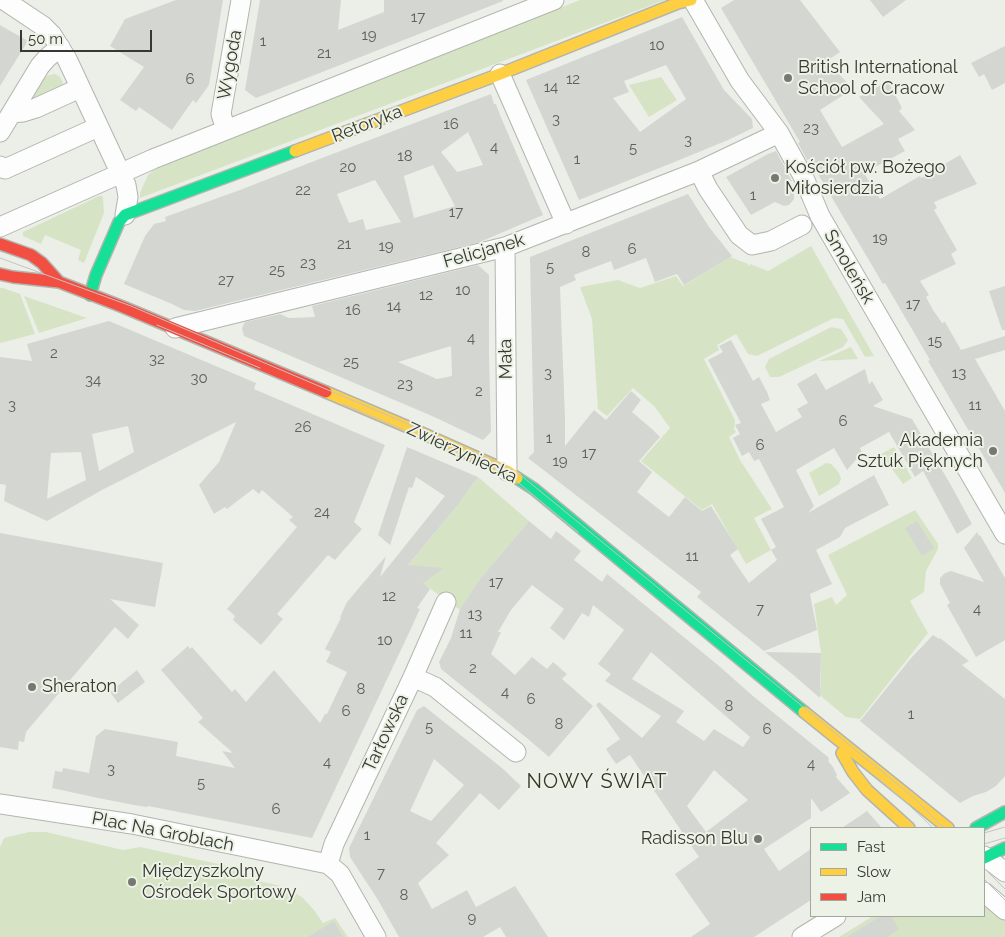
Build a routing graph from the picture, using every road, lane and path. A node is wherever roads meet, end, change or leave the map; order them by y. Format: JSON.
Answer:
{"nodes":[{"id":1,"x":4,"y":0,"type":"edge"},
{"id":2,"x":240,"y":0,"type":"edge"},
{"id":3,"x":554,"y":0,"type":"edge"},
{"id":4,"x":692,"y":0,"type":"edge"},
{"id":5,"x":60,"y":48,"type":"junction"},
{"id":6,"x":500,"y":74,"type":"junction"},
{"id":7,"x":80,"y":88,"type":"junction"},
{"id":8,"x":12,"y":113,"type":"junction"},
{"id":9,"x":98,"y":127,"type":"junction"},
{"id":10,"x":226,"y":130,"type":"junction"},
{"id":11,"x":0,"y":132,"type":"edge"},
{"id":12,"x":779,"y":133,"type":"junction"},
{"id":13,"x":0,"y":166,"type":"edge"},
{"id":14,"x":699,"y":172,"type":"junction"},
{"id":15,"x":121,"y":174,"type":"junction"},
{"id":16,"x":125,"y":215,"type":"junction"},
{"id":17,"x":566,"y":224,"type":"junction"},
{"id":18,"x":802,"y":225,"type":"dead end"},
{"id":19,"x":0,"y":227,"type":"edge"},
{"id":20,"x":0,"y":244,"type":"edge"},
{"id":21,"x":505,"y":247,"type":"junction"},
{"id":22,"x":0,"y":274,"type":"edge"},
{"id":23,"x":59,"y":282,"type":"junction"},
{"id":24,"x":90,"y":294,"type":"junction"},
{"id":25,"x":175,"y":328,"type":"junction"},
{"id":26,"x":507,"y":470,"type":"junction"},
{"id":27,"x":1005,"y":534,"type":"edge"},
{"id":28,"x":446,"y":602,"type":"dead end"},
{"id":29,"x":413,"y":677,"type":"junction"},
{"id":30,"x":832,"y":735,"type":"junction"},
{"id":31,"x":516,"y":752,"type":"dead end"},
{"id":32,"x":0,"y":804,"type":"edge"},
{"id":33,"x":1005,"y":812,"type":"edge"},
{"id":34,"x":908,"y":827,"type":"edge"},
{"id":35,"x":947,"y":827,"type":"edge"},
{"id":36,"x":978,"y":827,"type":"edge"},
{"id":37,"x":1005,"y":848,"type":"edge"},
{"id":38,"x":985,"y":857,"type":"edge"},
{"id":39,"x":328,"y":864,"type":"junction"},
{"id":40,"x":1005,"y":872,"type":"edge"},
{"id":41,"x":985,"y":893,"type":"edge"},
{"id":42,"x":1005,"y":910,"type":"edge"},
{"id":43,"x":834,"y":917,"type":"edge"},
{"id":44,"x":376,"y":937,"type":"edge"},
{"id":45,"x":802,"y":937,"type":"edge"}],
"edges":[{"from":1,"to":5,"type":"street"},
{"from":2,"to":10,"type":"street","name":"Wygoda"},
{"from":3,"to":10,"type":"street"},
{"from":4,"to":6,"type":"street","name":"Retoryka"},
{"from":4,"to":12,"type":"street","name":"Smoleńsk"},
{"from":5,"to":7,"type":"street"},
{"from":5,"to":8,"type":"street"},
{"from":6,"to":16,"type":"street","name":"Retoryka"},
{"from":6,"to":17,"type":"street"},
{"from":7,"to":8,"type":"street"},
{"from":7,"to":9,"type":"street"},
{"from":8,"to":11,"type":"street"},
{"from":9,"to":13,"type":"street"},
{"from":9,"to":15,"type":"street"},
{"from":10,"to":15,"type":"street"},
{"from":12,"to":14,"type":"street","name":"Felicjanek"},
{"from":12,"to":27,"type":"street","name":"Smoleńsk"},
{"from":14,"to":17,"type":"street","name":"Felicjanek"},
{"from":14,"to":18,"type":"street"},
{"from":15,"to":16,"type":"street"},
{"from":15,"to":19,"type":"street"},
{"from":16,"to":24,"type":"street"},
{"from":17,"to":21,"type":"street","name":"Felicjanek"},
{"from":20,"to":23,"type":"street","name":"Zwierzyniecka"},
{"from":21,"to":25,"type":"street","name":"Felicjanek"},
{"from":21,"to":26,"type":"street","name":"Mała"},
{"from":22,"to":23,"type":"street","name":"Zwierzyniecka"},
{"from":23,"to":24,"type":"street","name":"Zwierzyniecka"},
{"from":24,"to":25,"type":"street","name":"Zwierzyniecka"},
{"from":25,"to":26,"type":"street","name":"Zwierzyniecka"},
{"from":26,"to":30,"type":"street","name":"Zwierzyniecka"},
{"from":28,"to":29,"type":"street","name":"Tarłowska"},
{"from":29,"to":31,"type":"street"},
{"from":29,"to":39,"type":"street","name":"Tarłowska"},
{"from":30,"to":34,"type":"street","name":"Zwierzyniecka"},
{"from":30,"to":35,"type":"street","name":"Zwierzyniecka"},
{"from":32,"to":39,"type":"street","name":"Plac Na Groblach"},
{"from":33,"to":36,"type":"street"},
{"from":37,"to":38,"type":"street"},
{"from":38,"to":40,"type":"street"},
{"from":39,"to":44,"type":"street"},
{"from":41,"to":42,"type":"street"},
{"from":43,"to":45,"type":"street"}]}
